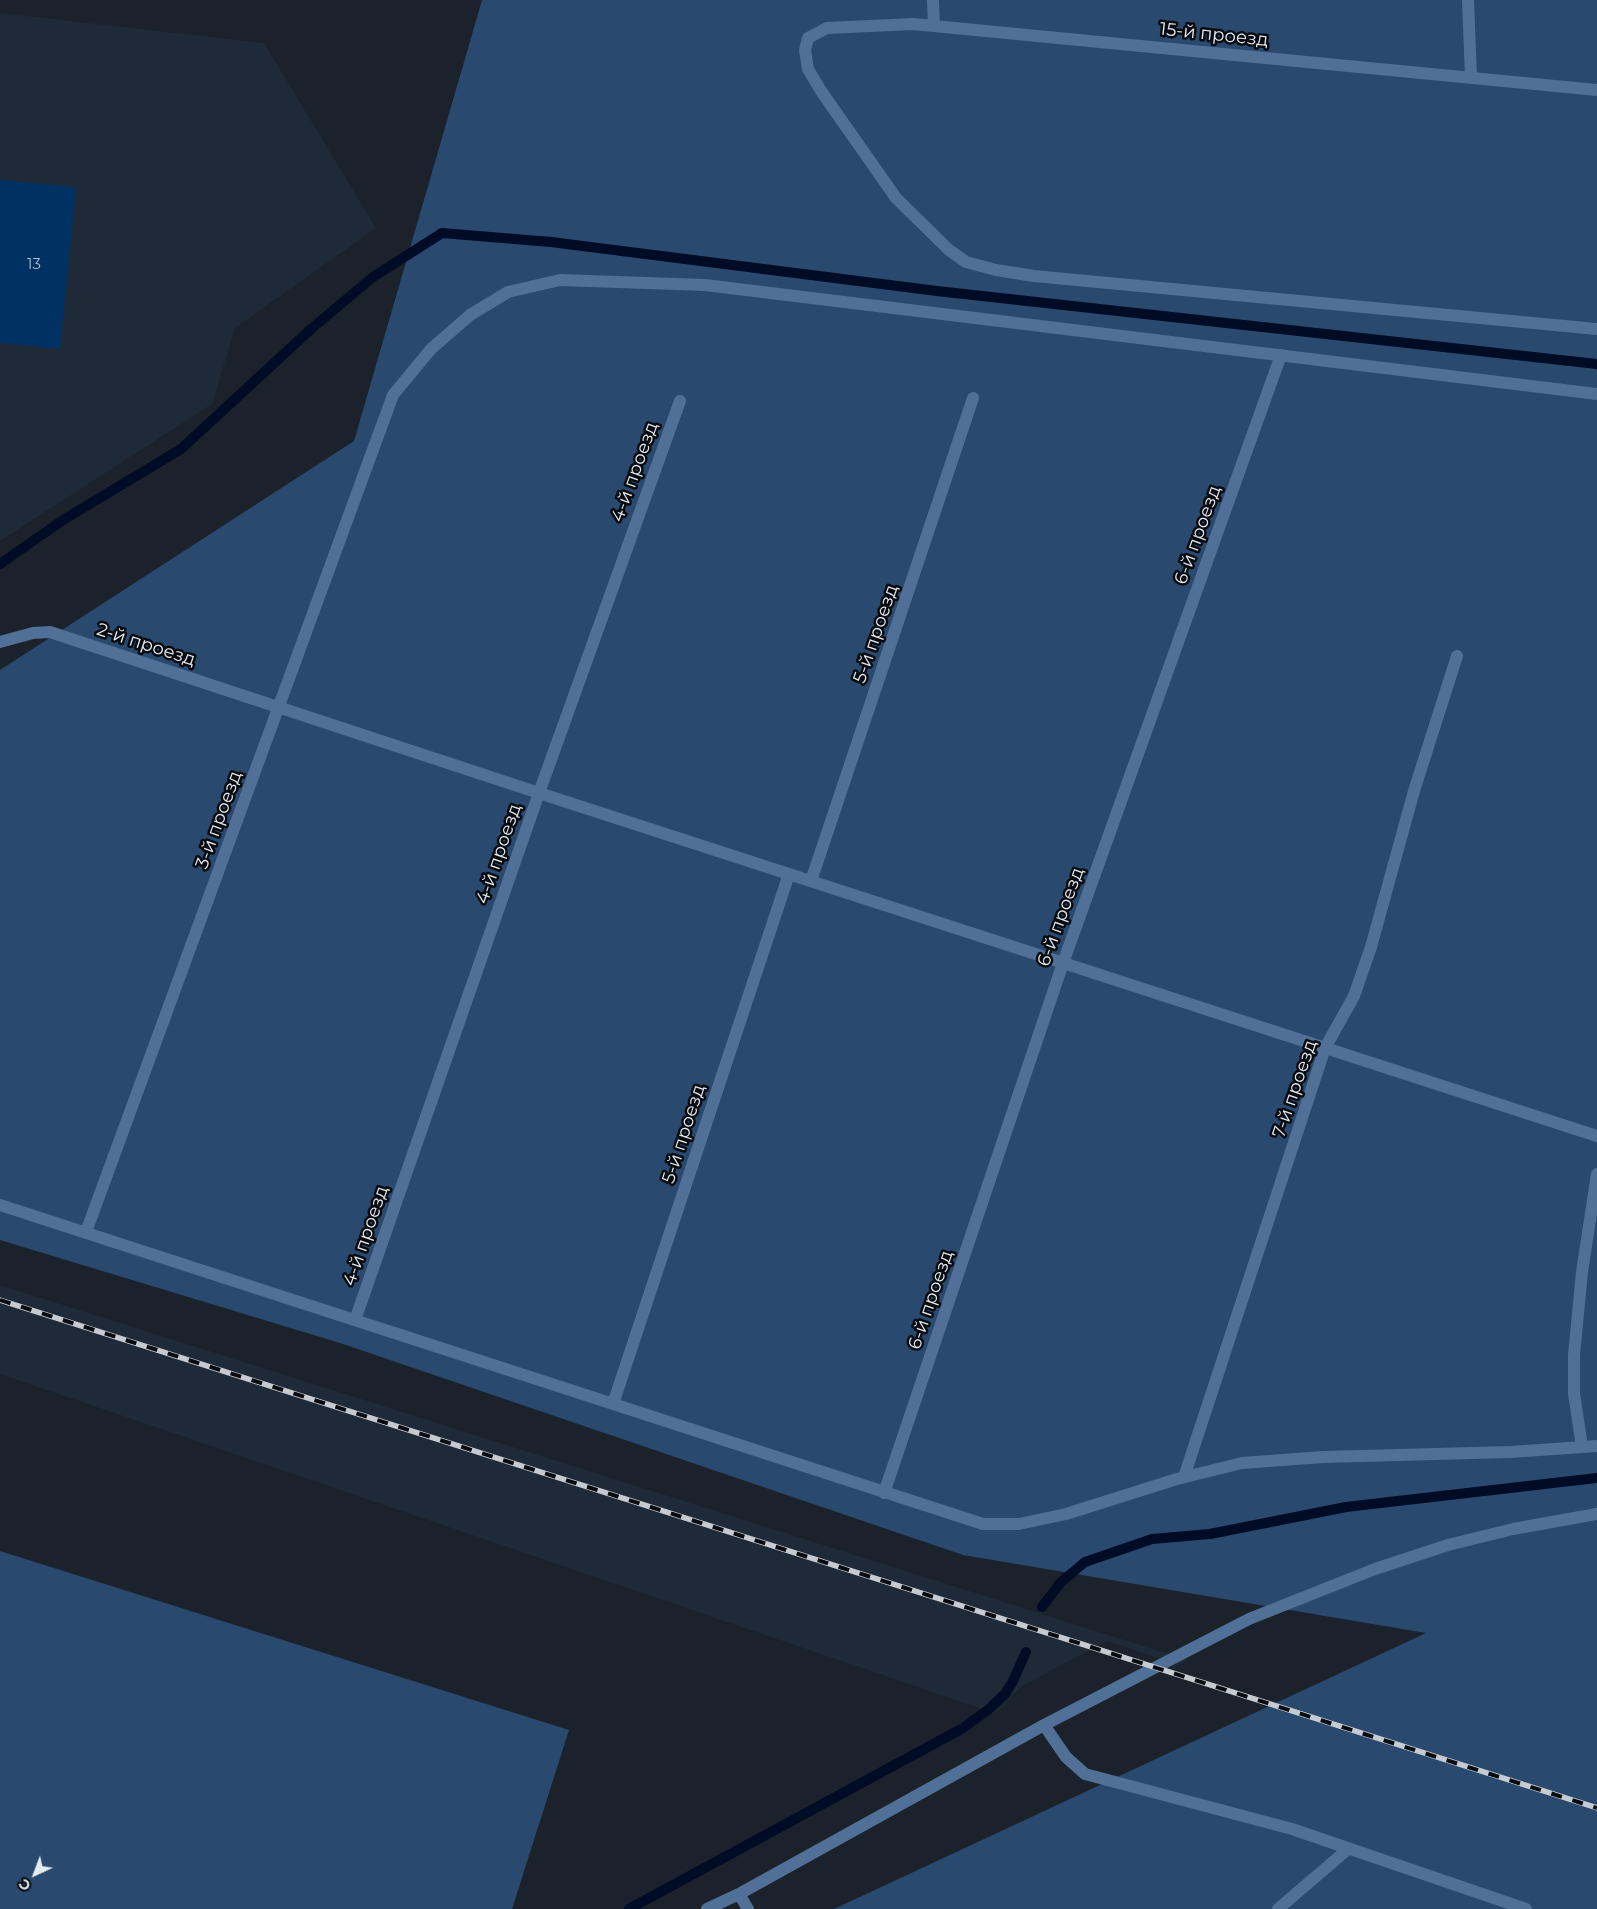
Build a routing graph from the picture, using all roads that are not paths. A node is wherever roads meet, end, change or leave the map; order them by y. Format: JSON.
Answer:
{"nodes":[{"id":1,"x":933,"y":0,"type":"edge"},
{"id":2,"x":1468,"y":0,"type":"edge"},
{"id":3,"x":934,"y":26,"type":"junction"},
{"id":4,"x":1471,"y":78,"type":"junction"},
{"id":5,"x":1597,"y":90,"type":"edge"},
{"id":6,"x":1597,"y":328,"type":"edge"},
{"id":7,"x":1281,"y":355,"type":"junction"},
{"id":8,"x":1597,"y":394,"type":"edge"},
{"id":9,"x":973,"y":398,"type":"dead end"},
{"id":10,"x":680,"y":401,"type":"dead end"},
{"id":11,"x":0,"y":642,"type":"edge"},
{"id":12,"x":1457,"y":656,"type":"dead end"},
{"id":13,"x":279,"y":708,"type":"junction"},
{"id":14,"x":539,"y":793,"type":"junction"},
{"id":15,"x":789,"y":874,"type":"junction"},
{"id":16,"x":811,"y":881,"type":"junction"},
{"id":17,"x":1063,"y":963,"type":"junction"},
{"id":18,"x":1325,"y":1048,"type":"junction"},
{"id":19,"x":1597,"y":1136,"type":"edge"},
{"id":20,"x":1597,"y":1174,"type":"edge"},
{"id":21,"x":0,"y":1205,"type":"edge"},
{"id":22,"x":86,"y":1232,"type":"junction"},
{"id":23,"x":356,"y":1320,"type":"junction"},
{"id":24,"x":613,"y":1404,"type":"junction"},
{"id":25,"x":1597,"y":1446,"type":"edge"},
{"id":26,"x":1582,"y":1447,"type":"junction"},
{"id":27,"x":1184,"y":1477,"type":"junction"},
{"id":28,"x":884,"y":1493,"type":"junction"},
{"id":29,"x":1597,"y":1514,"type":"edge"},
{"id":30,"x":1044,"y":1725,"type":"junction"},
{"id":31,"x":1348,"y":1849,"type":"junction"},
{"id":32,"x":739,"y":1894,"type":"junction"},
{"id":33,"x":707,"y":1909,"type":"edge"},
{"id":34,"x":748,"y":1909,"type":"edge"},
{"id":35,"x":1278,"y":1909,"type":"edge"},
{"id":36,"x":1526,"y":1909,"type":"edge"}],
"edges":[{"from":1,"to":3,"type":"street"},
{"from":2,"to":4,"type":"street"},
{"from":3,"to":4,"type":"street","name":"15-й проезд"},
{"from":3,"to":6,"type":"street","name":"15-й проезд"},
{"from":4,"to":5,"type":"street","name":"15-й проезд"},
{"from":7,"to":8,"type":"street","name":"3-й проезд"},
{"from":7,"to":13,"type":"street","name":"3-й проезд"},
{"from":7,"to":17,"type":"street","name":"6-й проезд"},
{"from":9,"to":16,"type":"street","name":"5-й проезд"},
{"from":10,"to":14,"type":"street","name":"4-й проезд"},
{"from":11,"to":13,"type":"street","name":"2-й проезд"},
{"from":12,"to":18,"type":"street","name":"7-й проезд"},
{"from":13,"to":14,"type":"street","name":"2-й проезд"},
{"from":13,"to":22,"type":"street","name":"3-й проезд"},
{"from":14,"to":15,"type":"street","name":"2-й проезд"},
{"from":14,"to":23,"type":"street","name":"4-й проезд"},
{"from":15,"to":16,"type":"street","name":"2-й проезд"},
{"from":15,"to":24,"type":"street","name":"5-й проезд"},
{"from":16,"to":17,"type":"street","name":"2-й проезд"},
{"from":17,"to":18,"type":"street","name":"2-й проезд"},
{"from":17,"to":28,"type":"street","name":"6-й проезд"},
{"from":18,"to":19,"type":"street","name":"2-й проезд"},
{"from":18,"to":27,"type":"street","name":"7-й проезд"},
{"from":20,"to":26,"type":"street"},
{"from":21,"to":22,"type":"street"},
{"from":22,"to":23,"type":"street"},
{"from":23,"to":24,"type":"street"},
{"from":24,"to":28,"type":"street"},
{"from":25,"to":26,"type":"street"},
{"from":26,"to":27,"type":"street"},
{"from":27,"to":28,"type":"street"},
{"from":29,"to":30,"type":"street"},
{"from":30,"to":31,"type":"street"},
{"from":30,"to":32,"type":"street"},
{"from":31,"to":35,"type":"street"},
{"from":31,"to":36,"type":"street"},
{"from":32,"to":33,"type":"street"},
{"from":32,"to":34,"type":"street"}]}
